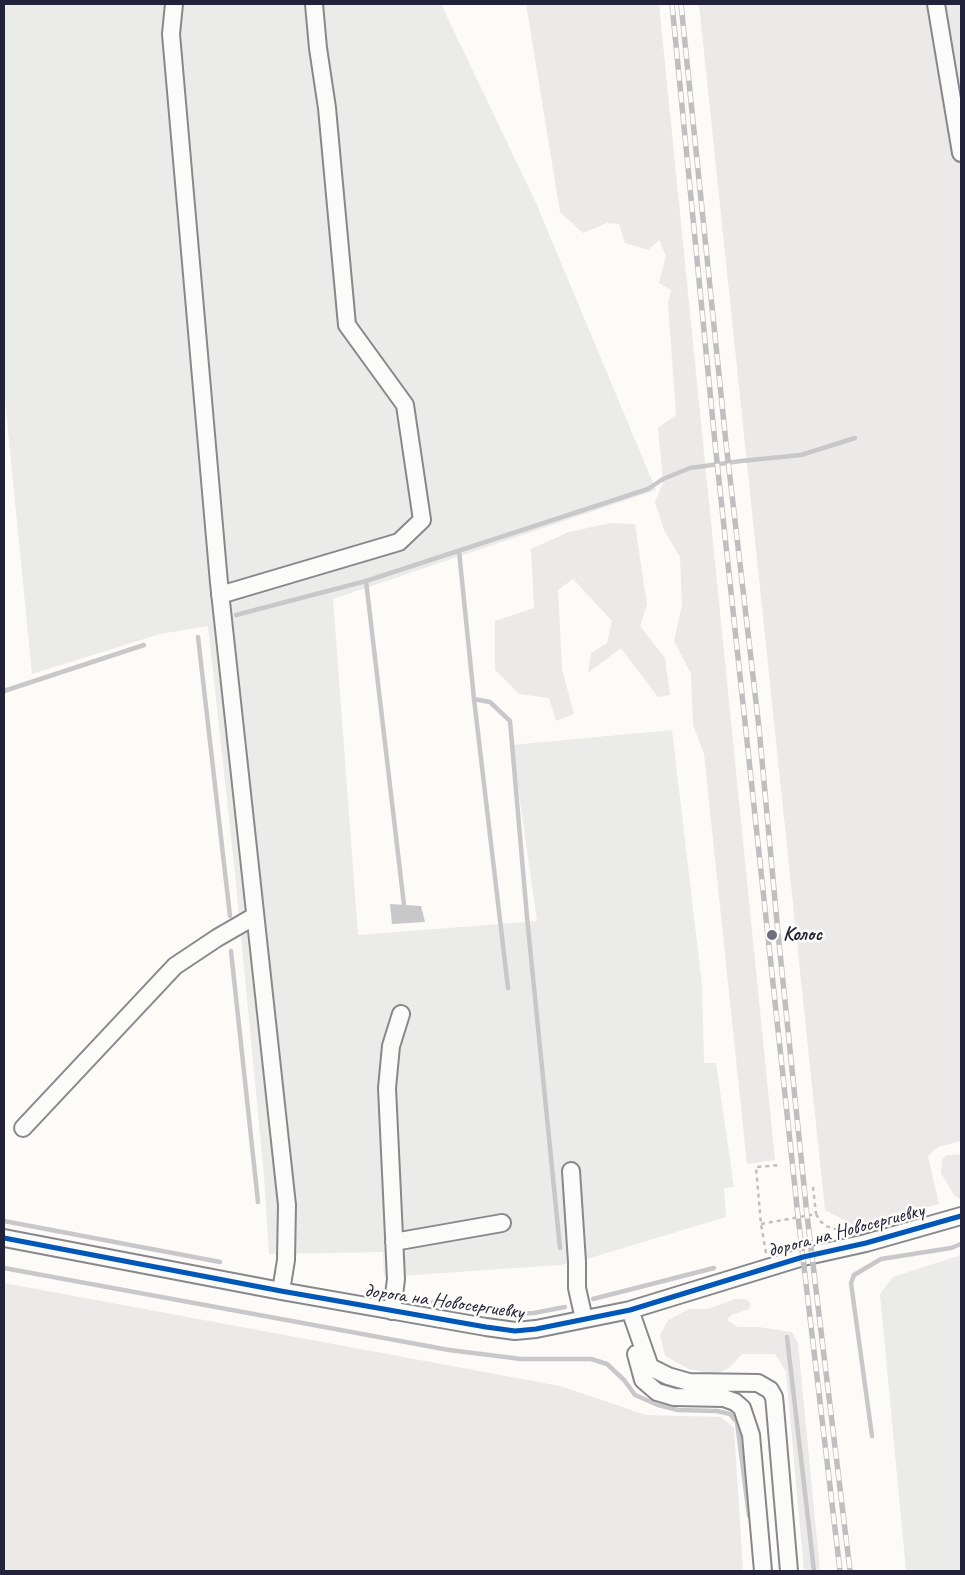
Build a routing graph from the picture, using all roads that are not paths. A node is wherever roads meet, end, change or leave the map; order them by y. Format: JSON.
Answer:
{"nodes":[{"id":1,"x":174,"y":4,"type":"edge"},
{"id":2,"x":314,"y":4,"type":"edge"},
{"id":3,"x":936,"y":4,"type":"edge"},
{"id":4,"x":961,"y":153,"type":"edge"},
{"id":5,"x":220,"y":595,"type":"junction"},
{"id":6,"x":255,"y":916,"type":"junction"},
{"id":7,"x":401,"y":1014,"type":"dead end"},
{"id":8,"x":23,"y":1128,"type":"dead end"},
{"id":9,"x":571,"y":1171,"type":"dead end"},
{"id":10,"x":961,"y":1216,"type":"edge"},
{"id":11,"x":502,"y":1223,"type":"dead end"},
{"id":12,"x":4,"y":1238,"type":"edge"},
{"id":13,"x":394,"y":1242,"type":"junction"},
{"id":14,"x":281,"y":1291,"type":"junction"},
{"id":15,"x":630,"y":1310,"type":"junction"},
{"id":16,"x":392,"y":1311,"type":"junction"},
{"id":17,"x":584,"y":1319,"type":"junction"},
{"id":18,"x":637,"y":1332,"type":"junction"},
{"id":19,"x":764,"y":1571,"type":"edge"},
{"id":20,"x":789,"y":1571,"type":"edge"}],
"edges":[{"from":1,"to":5,"type":"street"},
{"from":2,"to":5,"type":"street"},
{"from":3,"to":4,"type":"street"},
{"from":5,"to":6,"type":"street"},
{"from":6,"to":8,"type":"street"},
{"from":6,"to":14,"type":"street"},
{"from":7,"to":13,"type":"street"},
{"from":9,"to":17,"type":"street"},
{"from":10,"to":15,"type":"street","name":"дорога на Новосергиевку"},
{"from":11,"to":13,"type":"street"},
{"from":12,"to":14,"type":"street","name":"дорога на Новосергиевку"},
{"from":13,"to":16,"type":"street"},
{"from":14,"to":16,"type":"street","name":"дорога на Новосергиевку"},
{"from":15,"to":17,"type":"street","name":"дорога на Новосергиевку"},
{"from":15,"to":18,"type":"street"},
{"from":16,"to":17,"type":"street","name":"дорога на Новосергиевку"},
{"from":18,"to":19,"type":"street"},
{"from":18,"to":20,"type":"street"}]}
